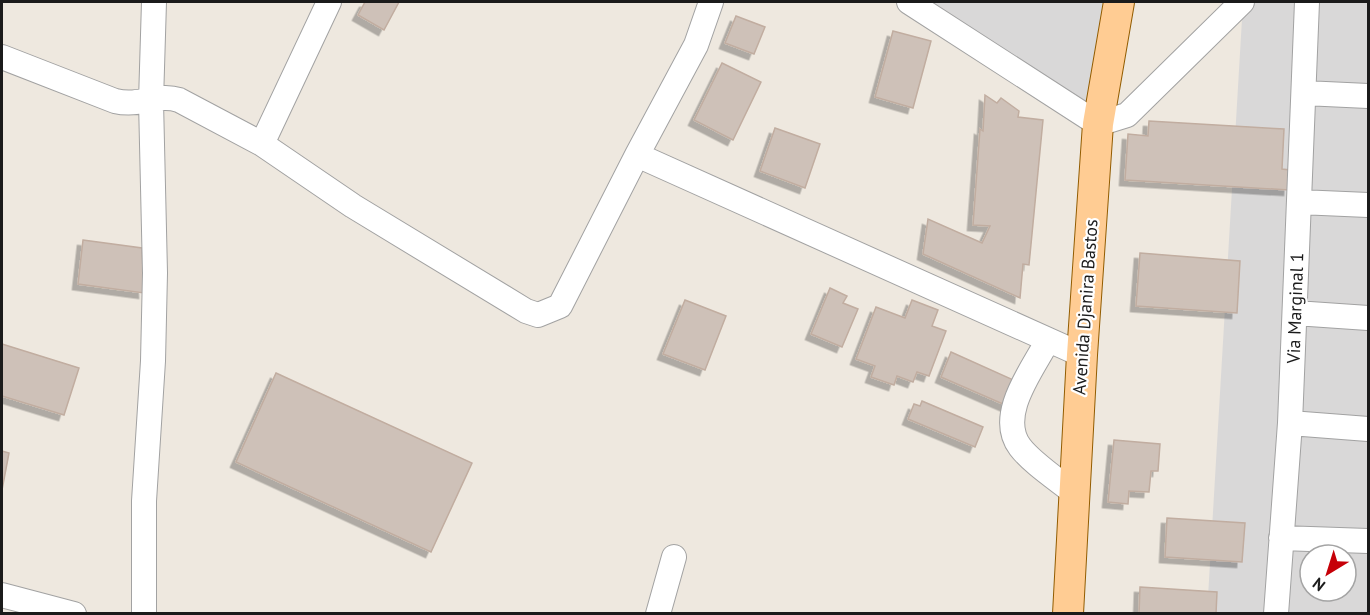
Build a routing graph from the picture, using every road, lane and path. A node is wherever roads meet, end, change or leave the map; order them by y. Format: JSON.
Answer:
{"nodes":[{"id":1,"x":154,"y":2,"type":"edge"},
{"id":2,"x":329,"y":2,"type":"edge"},
{"id":3,"x":711,"y":2,"type":"edge"},
{"id":4,"x":1119,"y":2,"type":"edge"},
{"id":5,"x":1242,"y":2,"type":"edge"},
{"id":6,"x":1307,"y":2,"type":"edge"},
{"id":7,"x":920,"y":5,"type":"edge"},
{"id":8,"x":2,"y":57,"type":"edge"},
{"id":9,"x":1304,"y":93,"type":"junction"},
{"id":10,"x":1368,"y":96,"type":"edge"},
{"id":11,"x":151,"y":101,"type":"junction"},
{"id":12,"x":1098,"y":124,"type":"junction"},
{"id":13,"x":262,"y":144,"type":"junction"},
{"id":14,"x":637,"y":155,"type":"junction"},
{"id":15,"x":1299,"y":202,"type":"junction"},
{"id":16,"x":1368,"y":205,"type":"edge"},
{"id":17,"x":1295,"y":313,"type":"junction"},
{"id":18,"x":1368,"y":318,"type":"edge"},
{"id":19,"x":1048,"y":340,"type":"junction"},
{"id":20,"x":1082,"y":355,"type":"junction"},
{"id":21,"x":1290,"y":423,"type":"junction"},
{"id":22,"x":1368,"y":429,"type":"edge"},
{"id":23,"x":1074,"y":493,"type":"junction"},
{"id":24,"x":1281,"y":538,"type":"junction"},
{"id":25,"x":1368,"y":541,"type":"edge"},
{"id":26,"x":674,"y":557,"type":"dead end"},
{"id":27,"x":2,"y":595,"type":"edge"},
{"id":28,"x":75,"y":614,"type":"edge"},
{"id":29,"x":144,"y":614,"type":"edge"},
{"id":30,"x":658,"y":614,"type":"edge"},
{"id":31,"x":1068,"y":614,"type":"edge"},
{"id":32,"x":1276,"y":614,"type":"edge"}],
"edges":[{"from":1,"to":11,"type":"street"},
{"from":2,"to":13,"type":"street"},
{"from":3,"to":14,"type":"street"},
{"from":4,"to":12,"type":"main road","name":"Avenida Djanira Bastos"},
{"from":5,"to":12,"type":"street"},
{"from":6,"to":9,"type":"street","name":"Via Marginal 1"},
{"from":7,"to":12,"type":"street"},
{"from":8,"to":11,"type":"street"},
{"from":9,"to":10,"type":"street"},
{"from":9,"to":15,"type":"street","name":"Via Marginal 1"},
{"from":11,"to":13,"type":"street"},
{"from":11,"to":29,"type":"street"},
{"from":12,"to":20,"type":"main road","name":"Avenida Djanira Bastos"},
{"from":13,"to":14,"type":"street"},
{"from":14,"to":19,"type":"street"},
{"from":15,"to":16,"type":"street"},
{"from":15,"to":17,"type":"street","name":"Via Marginal 1"},
{"from":17,"to":18,"type":"street"},
{"from":17,"to":21,"type":"street","name":"Via Marginal 1"},
{"from":19,"to":20,"type":"street"},
{"from":19,"to":23,"type":"street"},
{"from":20,"to":23,"type":"main road","name":"Avenida Djanira Bastos"},
{"from":21,"to":22,"type":"street"},
{"from":21,"to":24,"type":"street","name":"Via Marginal 1"},
{"from":23,"to":31,"type":"main road","name":"Avenida Djanira Bastos"},
{"from":24,"to":25,"type":"street"},
{"from":24,"to":32,"type":"street","name":"Via Marginal 1"},
{"from":26,"to":30,"type":"street"},
{"from":27,"to":28,"type":"street"}]}
